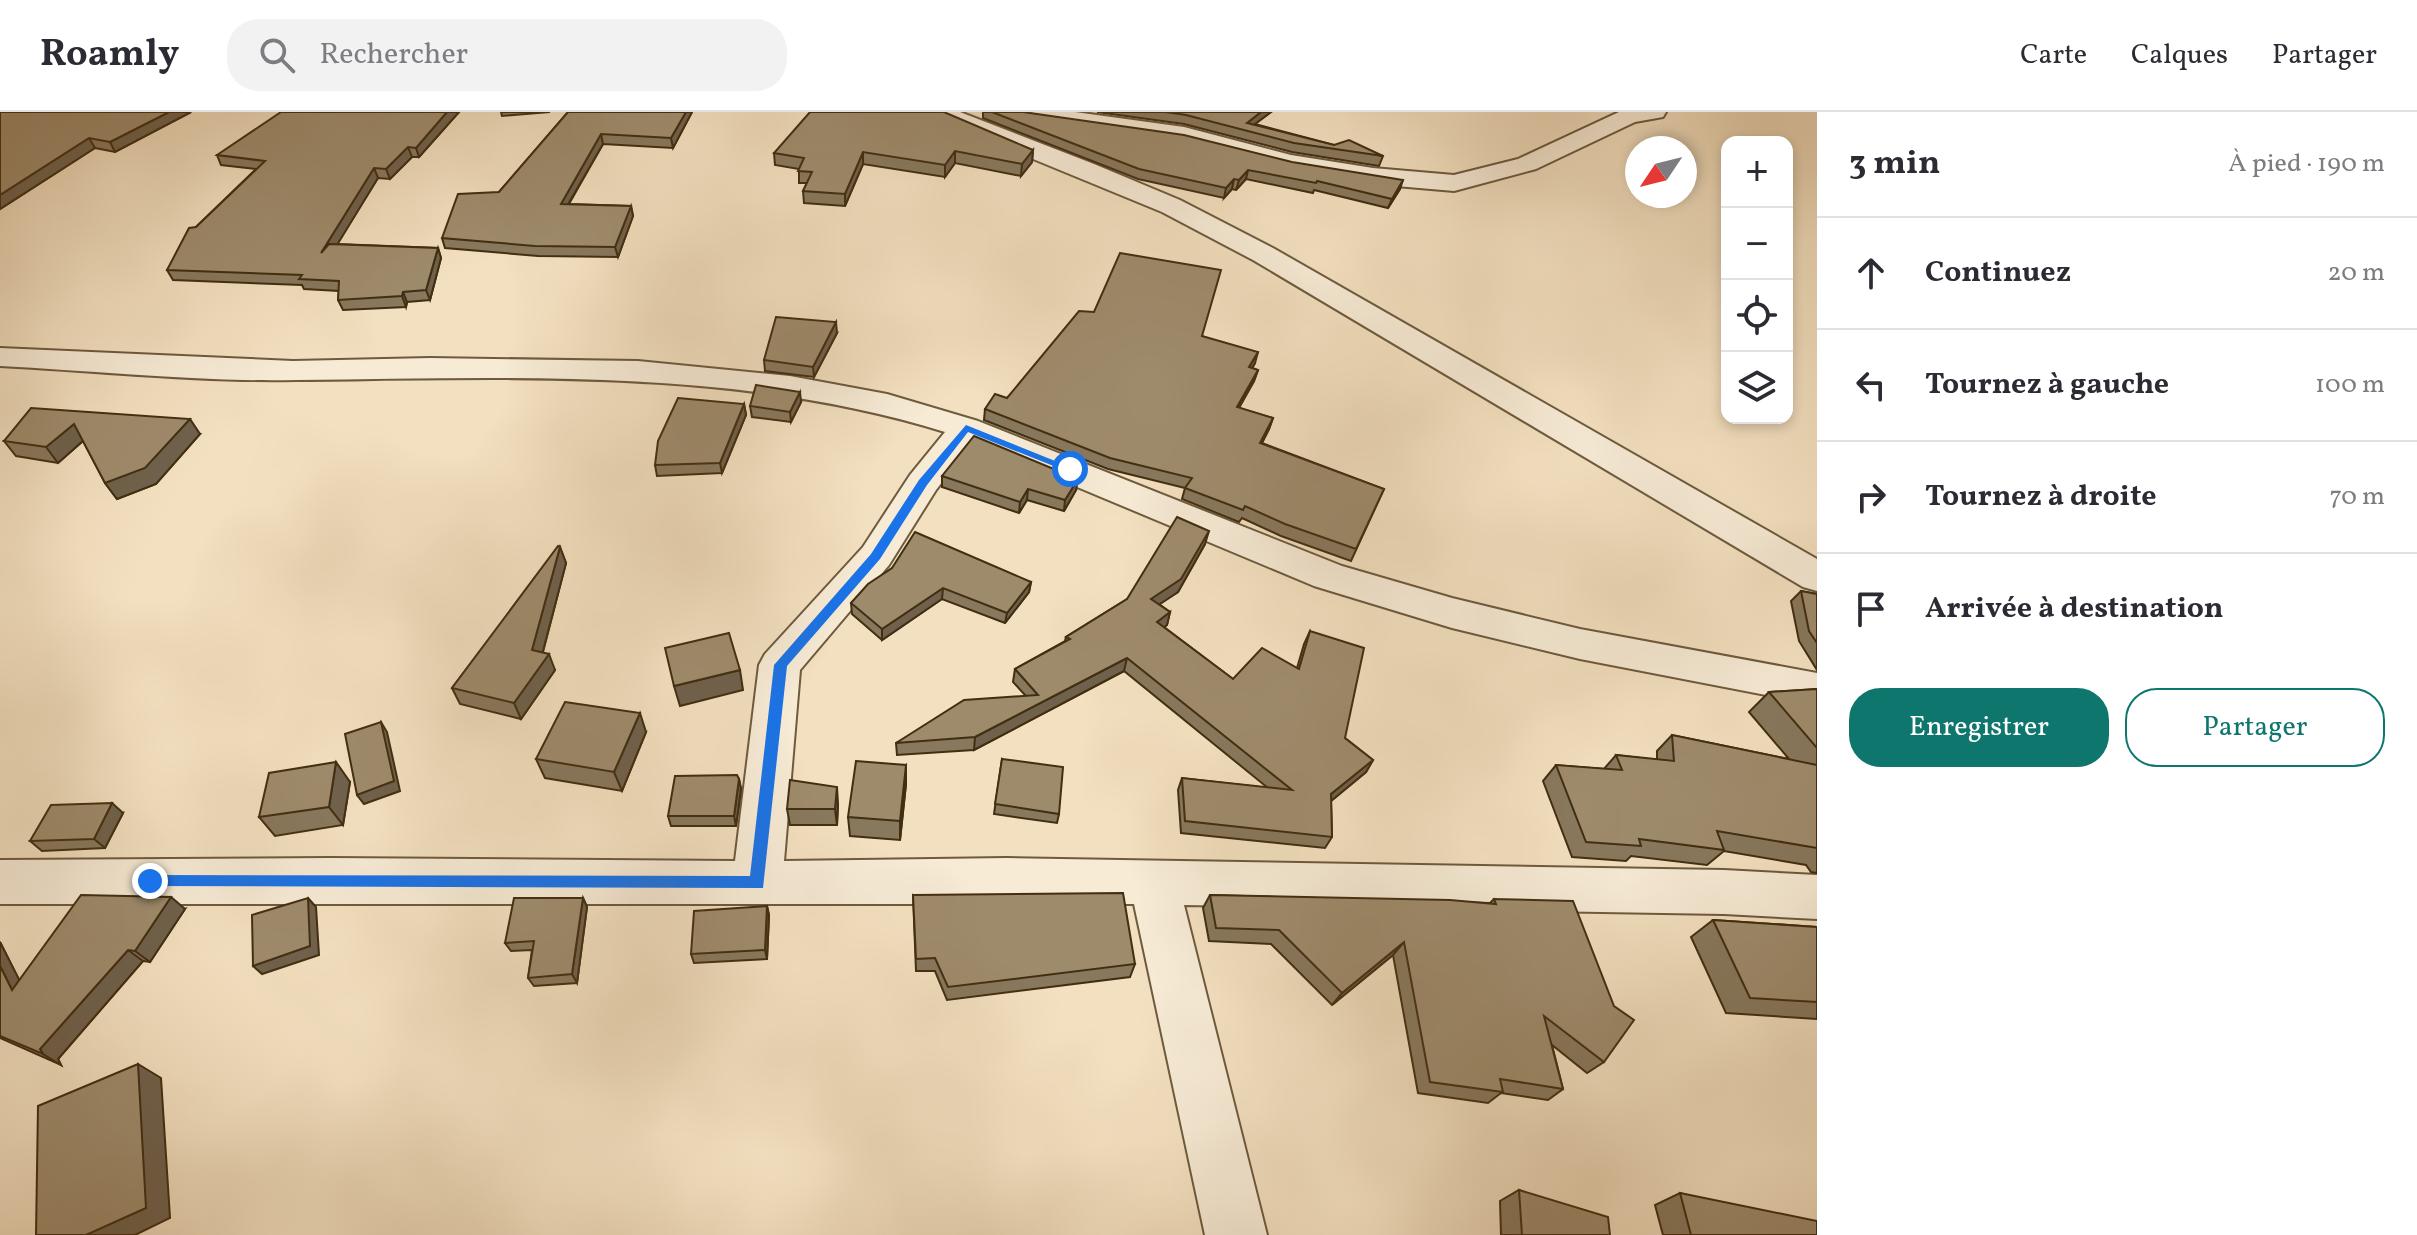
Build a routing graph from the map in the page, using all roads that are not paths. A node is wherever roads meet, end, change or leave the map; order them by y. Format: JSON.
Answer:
{"nodes":[{"id":1,"x":939,"y":112,"type":"edge"},
{"id":2,"x":1025,"y":112,"type":"edge"},
{"id":3,"x":1655,"y":112,"type":"edge"},
{"id":4,"x":0,"y":357,"type":"edge"},
{"id":5,"x":966,"y":428,"type":"junction"},
{"id":6,"x":1817,"y":577,"type":"edge"},
{"id":7,"x":1817,"y":689,"type":"edge"},
{"id":8,"x":0,"y":882,"type":"edge"},
{"id":9,"x":1154,"y":882,"type":"junction"},
{"id":10,"x":757,"y":883,"type":"junction"},
{"id":11,"x":1817,"y":897,"type":"edge"},
{"id":12,"x":1236,"y":1235,"type":"edge"}],
"edges":[{"from":1,"to":6,"type":"street"},
{"from":2,"to":3,"type":"street"},
{"from":4,"to":5,"type":"street"},
{"from":5,"to":7,"type":"street"},
{"from":5,"to":10,"type":"street"},
{"from":8,"to":10,"type":"street"},
{"from":9,"to":10,"type":"street"},
{"from":9,"to":11,"type":"street"},
{"from":9,"to":12,"type":"street"}]}
